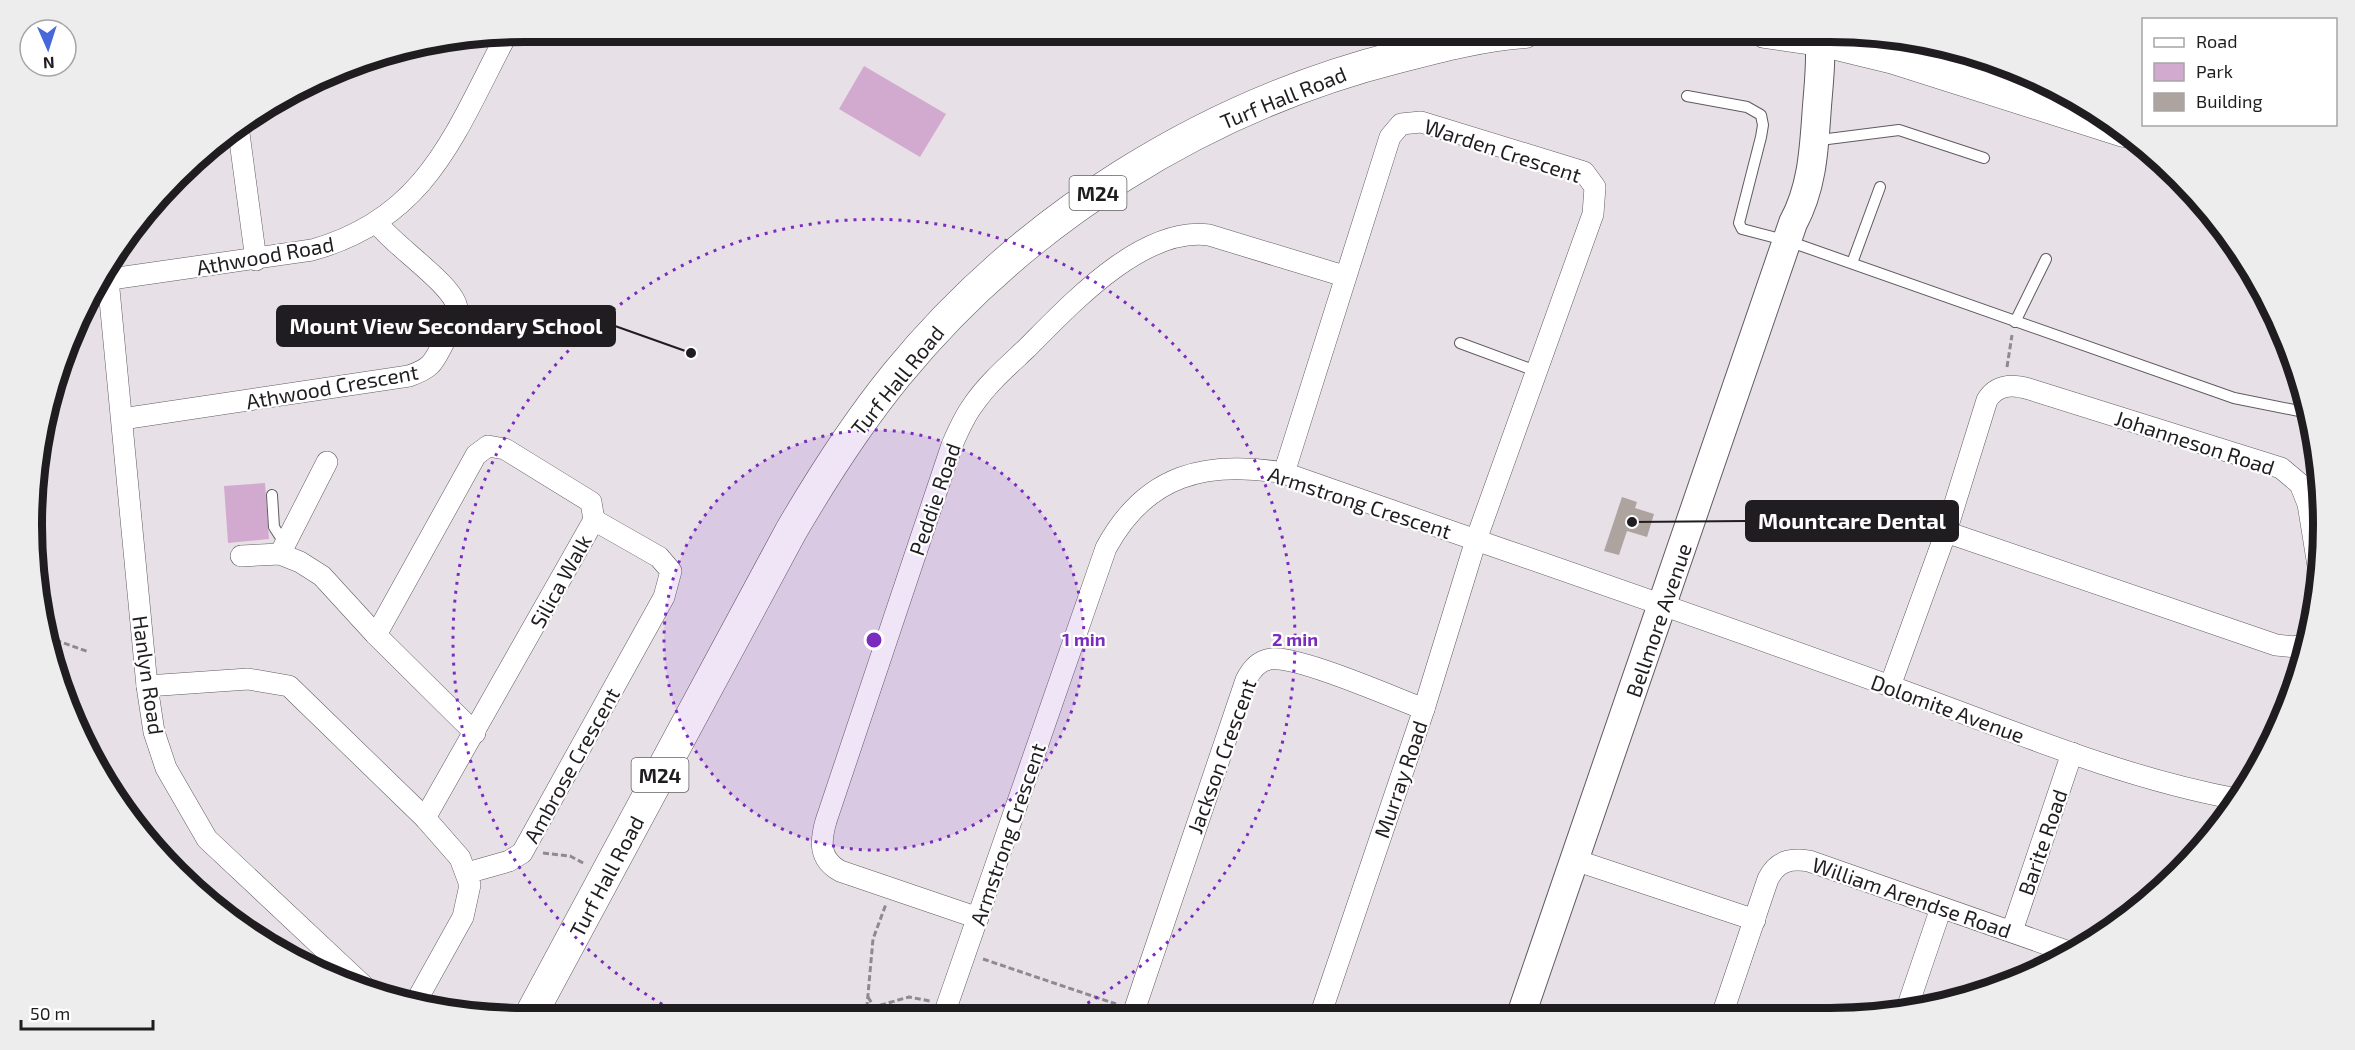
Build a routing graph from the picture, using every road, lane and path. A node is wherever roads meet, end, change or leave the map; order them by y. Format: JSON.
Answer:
{"nodes":[{"id":1,"x":1463,"y":42,"type":"edge"},
{"id":2,"x":1809,"y":42,"type":"edge"},
{"id":3,"x":1810,"y":42,"type":"edge"},
{"id":4,"x":1836,"y":42,"type":"edge"},
{"id":5,"x":502,"y":43,"type":"edge"},
{"id":6,"x":1687,"y":96,"type":"dead end"},
{"id":7,"x":2096,"y":122,"type":"edge"},
{"id":8,"x":239,"y":136,"type":"edge"},
{"id":9,"x":1815,"y":138,"type":"junction"},
{"id":10,"x":1984,"y":158,"type":"dead end"},
{"id":11,"x":1880,"y":187,"type":"dead end"},
{"id":12,"x":378,"y":224,"type":"junction"},
{"id":13,"x":1791,"y":232,"type":"junction"},
{"id":14,"x":2046,"y":259,"type":"dead end"},
{"id":15,"x":256,"y":260,"type":"junction"},
{"id":16,"x":1852,"y":263,"type":"junction"},
{"id":17,"x":1344,"y":276,"type":"junction"},
{"id":18,"x":109,"y":279,"type":"edge"},
{"id":19,"x":103,"y":290,"type":"edge"},
{"id":20,"x":2015,"y":322,"type":"junction"},
{"id":21,"x":1460,"y":343,"type":"dead end"},
{"id":22,"x":1536,"y":371,"type":"junction"},
{"id":23,"x":2001,"y":387,"type":"junction"},
{"id":24,"x":2300,"y":411,"type":"edge"},
{"id":25,"x":122,"y":418,"type":"junction"},
{"id":26,"x":327,"y":462,"type":"dead end"},
{"id":27,"x":1284,"y":473,"type":"junction"},
{"id":28,"x":272,"y":495,"type":"dead end"},
{"id":29,"x":594,"y":520,"type":"junction"},
{"id":30,"x":1946,"y":532,"type":"junction"},
{"id":31,"x":2313,"y":533,"type":"edge"},
{"id":32,"x":1476,"y":540,"type":"junction"},
{"id":33,"x":282,"y":549,"type":"junction"},
{"id":34,"x":241,"y":556,"type":"dead end"},
{"id":35,"x":1663,"y":606,"type":"junction"},
{"id":36,"x":376,"y":635,"type":"junction"},
{"id":37,"x":56,"y":639,"type":"edge"},
{"id":38,"x":2298,"y":646,"type":"edge"},
{"id":39,"x":89,"y":652,"type":"dead end"},
{"id":40,"x":147,"y":686,"type":"junction"},
{"id":41,"x":1890,"y":686,"type":"junction"},
{"id":42,"x":1424,"y":709,"type":"junction"},
{"id":43,"x":475,"y":733,"type":"junction"},
{"id":44,"x":2072,"y":753,"type":"junction"},
{"id":45,"x":2229,"y":797,"type":"edge"},
{"id":46,"x":425,"y":818,"type":"junction"},
{"id":47,"x":522,"y":853,"type":"junction"},
{"id":48,"x":1575,"y":860,"type":"junction"},
{"id":49,"x":592,"y":868,"type":"dead end"},
{"id":50,"x":467,"y":873,"type":"junction"},
{"id":51,"x":892,"y":889,"type":"junction"},
{"id":52,"x":1941,"y":908,"type":"junction"},
{"id":53,"x":978,"y":918,"type":"junction"},
{"id":54,"x":1755,"y":920,"type":"junction"},
{"id":55,"x":2012,"y":932,"type":"junction"},
{"id":56,"x":2061,"y":949,"type":"edge"},
{"id":57,"x":979,"y":960,"type":"dead end"},
{"id":58,"x":353,"y":976,"type":"edge"},
{"id":59,"x":419,"y":996,"type":"edge"},
{"id":60,"x":867,"y":996,"type":"junction"},
{"id":61,"x":1909,"y":1001,"type":"edge"},
{"id":62,"x":534,"y":1008,"type":"edge"},
{"id":63,"x":866,"y":1008,"type":"edge"},
{"id":64,"x":939,"y":1008,"type":"edge"},
{"id":65,"x":946,"y":1008,"type":"edge"},
{"id":66,"x":1117,"y":1008,"type":"edge"},
{"id":67,"x":1129,"y":1008,"type":"edge"},
{"id":68,"x":1323,"y":1008,"type":"edge"},
{"id":69,"x":1523,"y":1008,"type":"edge"},
{"id":70,"x":1724,"y":1008,"type":"edge"}],
"edges":[{"from":1,"to":62,"type":"main road","name":"Turf Hall Road","number":"M24"},
{"from":2,"to":13,"type":"street","name":"Bellmore Avenue"},
{"from":3,"to":9,"type":"street","name":"Bellmore Avenue"},
{"from":4,"to":7,"type":"main road"},
{"from":5,"to":12,"type":"street","name":"Athwood Road"},
{"from":6,"to":13,"type":"lane"},
{"from":8,"to":15,"type":"street"},
{"from":9,"to":10,"type":"lane"},
{"from":9,"to":13,"type":"street","name":"Bellmore Avenue"},
{"from":11,"to":16,"type":"lane"},
{"from":12,"to":15,"type":"street","name":"Athwood Road"},
{"from":12,"to":25,"type":"street","name":"Athwood Crescent"},
{"from":13,"to":16,"type":"lane"},
{"from":13,"to":35,"type":"street","name":"Bellmore Avenue"},
{"from":14,"to":20,"type":"lane"},
{"from":15,"to":18,"type":"street","name":"Athwood Road"},
{"from":16,"to":20,"type":"lane"},
{"from":17,"to":22,"type":"street","name":"Warden Crescent"},
{"from":17,"to":27,"type":"street","name":"Warden Crescent"},
{"from":17,"to":51,"type":"street","name":"Peddie Road"},
{"from":19,"to":25,"type":"street","name":"Hanlyn Road"},
{"from":20,"to":23,"type":"path"},
{"from":20,"to":24,"type":"lane"},
{"from":21,"to":22,"type":"lane"},
{"from":22,"to":32,"type":"street","name":"Warden Crescent"},
{"from":23,"to":30,"type":"street"},
{"from":23,"to":31,"type":"street","name":"Johanneson Road"},
{"from":25,"to":40,"type":"street","name":"Hanlyn Road"},
{"from":26,"to":33,"type":"street"},
{"from":27,"to":32,"type":"street","name":"Armstrong Crescent"},
{"from":27,"to":53,"type":"street","name":"Armstrong Crescent"},
{"from":28,"to":33,"type":"lane"},
{"from":29,"to":36,"type":"street","name":"Silica Walk"},
{"from":29,"to":43,"type":"street","name":"Silica Walk"},
{"from":29,"to":47,"type":"street","name":"Ambrose Crescent"},
{"from":30,"to":38,"type":"street"},
{"from":30,"to":41,"type":"street"},
{"from":32,"to":35,"type":"street","name":"Armstrong Crescent"},
{"from":32,"to":42,"type":"street","name":"Murray Road"},
{"from":33,"to":34,"type":"street"},
{"from":33,"to":36,"type":"street"},
{"from":35,"to":41,"type":"street","name":"Dolomite Avenue"},
{"from":35,"to":48,"type":"street","name":"Bellmore Avenue"},
{"from":36,"to":43,"type":"street"},
{"from":37,"to":39,"type":"path"},
{"from":40,"to":46,"type":"street"},
{"from":40,"to":58,"type":"street","name":"Hanlyn Road"},
{"from":41,"to":44,"type":"street","name":"Dolomite Avenue"},
{"from":42,"to":67,"type":"street","name":"Jackson Crescent"},
{"from":42,"to":68,"type":"street","name":"Murray Road"},
{"from":43,"to":46,"type":"street","name":"Silica Walk"},
{"from":44,"to":45,"type":"street","name":"Dolomite Avenue"},
{"from":44,"to":55,"type":"street","name":"Barite Road"},
{"from":46,"to":50,"type":"street"},
{"from":47,"to":49,"type":"path"},
{"from":47,"to":50,"type":"street","name":"Ambrose Crescent"},
{"from":48,"to":54,"type":"street"},
{"from":48,"to":69,"type":"street","name":"Bellmore Avenue"},
{"from":50,"to":59,"type":"street"},
{"from":51,"to":53,"type":"street","name":"Peddie Road"},
{"from":51,"to":60,"type":"path"},
{"from":52,"to":54,"type":"street","name":"William Arendse Road"},
{"from":52,"to":55,"type":"street","name":"William Arendse Road"},
{"from":52,"to":61,"type":"street"},
{"from":53,"to":65,"type":"street","name":"Armstrong Crescent"},
{"from":54,"to":70,"type":"street","name":"William Arendse Road"},
{"from":55,"to":56,"type":"street","name":"William Arendse Road"},
{"from":57,"to":66,"type":"path"},
{"from":60,"to":63,"type":"path"},
{"from":60,"to":64,"type":"path"}]}
